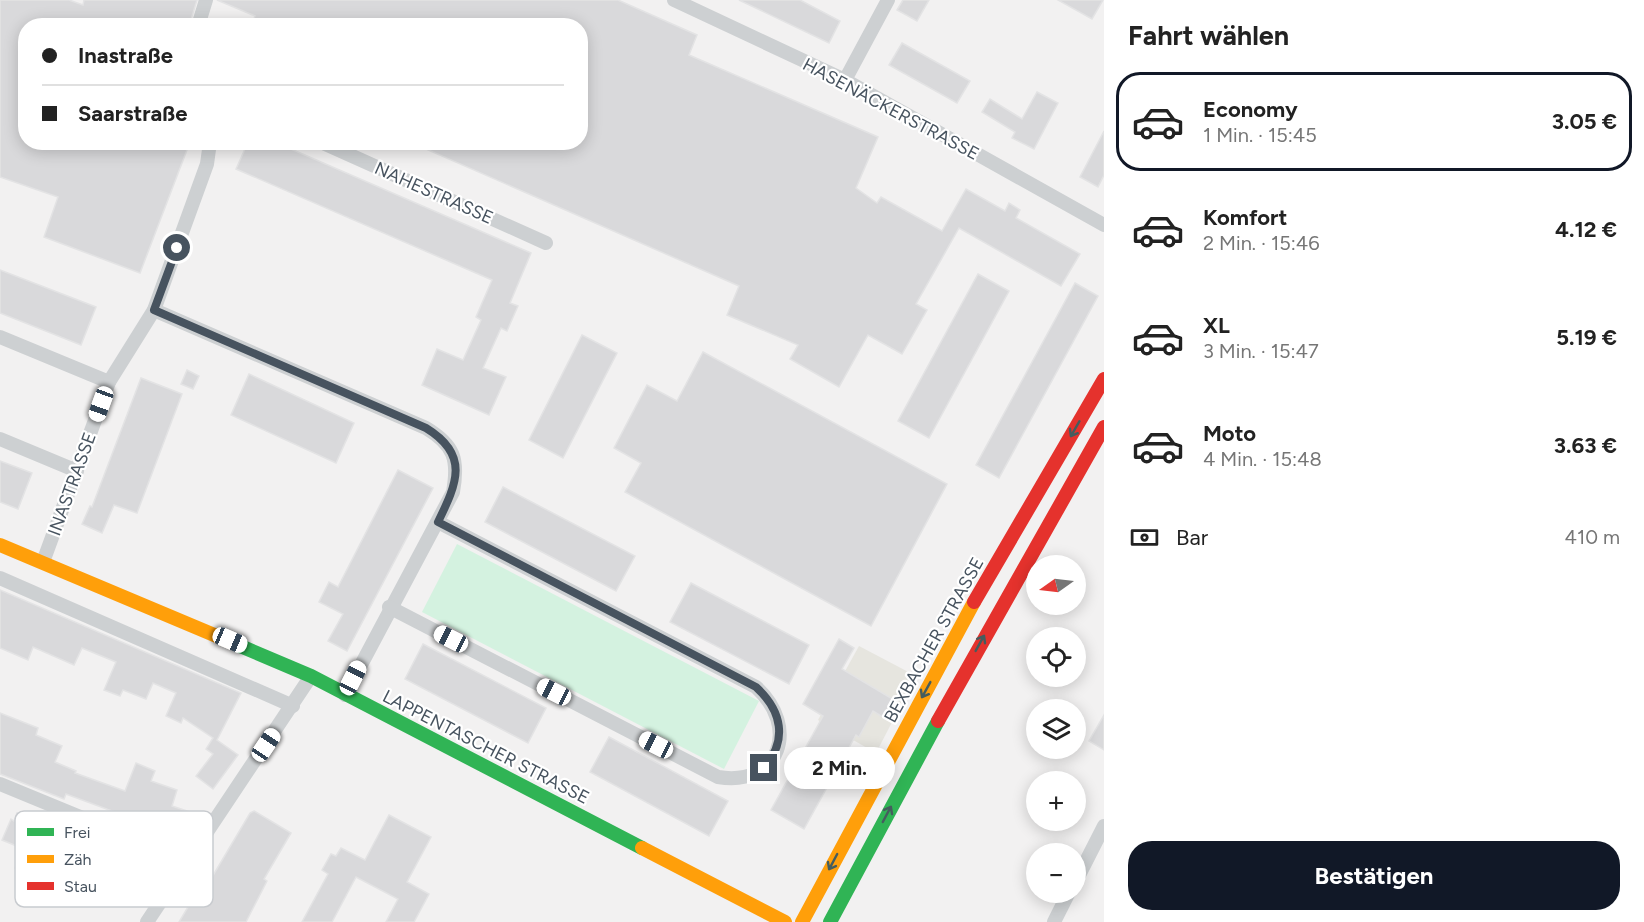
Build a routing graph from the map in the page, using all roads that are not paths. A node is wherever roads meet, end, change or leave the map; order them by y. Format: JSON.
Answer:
{"nodes":[{"id":1,"x":206,"y":0,"type":"edge"},
{"id":2,"x":674,"y":0,"type":"edge"},
{"id":3,"x":888,"y":0,"type":"edge"},
{"id":4,"x":200,"y":18,"type":"edge"},
{"id":5,"x":845,"y":80,"type":"junction"},
{"id":6,"x":209,"y":150,"type":"edge"},
{"id":7,"x":339,"y":150,"type":"edge"},
{"id":8,"x":1104,"y":225,"type":"edge"},
{"id":9,"x":546,"y":243,"type":"dead end"},
{"id":10,"x":154,"y":310,"type":"junction"},
{"id":11,"x":0,"y":337,"type":"edge"},
{"id":12,"x":1104,"y":379,"type":"edge"},
{"id":13,"x":109,"y":382,"type":"junction"},
{"id":14,"x":1104,"y":427,"type":"edge"},
{"id":15,"x":0,"y":439,"type":"edge"},
{"id":16,"x":77,"y":471,"type":"junction"},
{"id":17,"x":438,"y":522,"type":"junction"},
{"id":18,"x":0,"y":545,"type":"edge"},
{"id":19,"x":43,"y":562,"type":"junction"},
{"id":20,"x":0,"y":578,"type":"edge"},
{"id":21,"x":389,"y":607,"type":"junction"},
{"id":22,"x":311,"y":676,"type":"junction"},
{"id":23,"x":345,"y":695,"type":"junction"},
{"id":24,"x":293,"y":706,"type":"junction"},
{"id":25,"x":0,"y":784,"type":"edge"},
{"id":26,"x":66,"y":811,"type":"edge"},
{"id":27,"x":213,"y":823,"type":"edge"},
{"id":28,"x":1104,"y":826,"type":"edge"},
{"id":29,"x":1086,"y":861,"type":"edge"},
{"id":30,"x":1064,"y":903,"type":"edge"},
{"id":31,"x":157,"y":907,"type":"edge"},
{"id":32,"x":147,"y":922,"type":"edge"},
{"id":33,"x":785,"y":922,"type":"edge"},
{"id":34,"x":802,"y":922,"type":"edge"},
{"id":35,"x":830,"y":922,"type":"edge"},
{"id":36,"x":1054,"y":922,"type":"edge"}],
"edges":[{"from":1,"to":4,"type":"street"},
{"from":2,"to":5,"type":"street","name":"HASENÄCKERSTRASSE"},
{"from":3,"to":5,"type":"street"},
{"from":5,"to":8,"type":"street","name":"HASENÄCKERSTRASSE"},
{"from":6,"to":10,"type":"street","name":"INASTRASSE"},
{"from":7,"to":9,"type":"street","name":"NAHESTRASSE"},
{"from":10,"to":13,"type":"street","name":"INASTRASSE"},
{"from":10,"to":17,"type":"street"},
{"from":11,"to":13,"type":"street"},
{"from":12,"to":34,"type":"main road","name":"BEXBACHER STRASSE","one_way":true},
{"from":13,"to":16,"type":"street","name":"INASTRASSE"},
{"from":35,"to":14,"type":"main road","one_way":true},
{"from":15,"to":16,"type":"street"},
{"from":16,"to":19,"type":"street","name":"INASTRASSE"},
{"from":17,"to":21,"type":"street"},
{"from":17,"to":21,"type":"street"},
{"from":18,"to":19,"type":"main road","name":"LAPPENTASCHER STRASSE"},
{"from":19,"to":22,"type":"main road","name":"LAPPENTASCHER STRASSE"},
{"from":20,"to":24,"type":"street"},
{"from":21,"to":23,"type":"street"},
{"from":22,"to":23,"type":"main road","name":"LAPPENTASCHER STRASSE"},
{"from":22,"to":24,"type":"street"},
{"from":23,"to":33,"type":"main road","name":"LAPPENTASCHER STRASSE"},
{"from":24,"to":27,"type":"street"},
{"from":25,"to":26,"type":"street"},
{"from":28,"to":29,"type":"street"},
{"from":30,"to":36,"type":"street"},
{"from":31,"to":32,"type":"street"}]}
